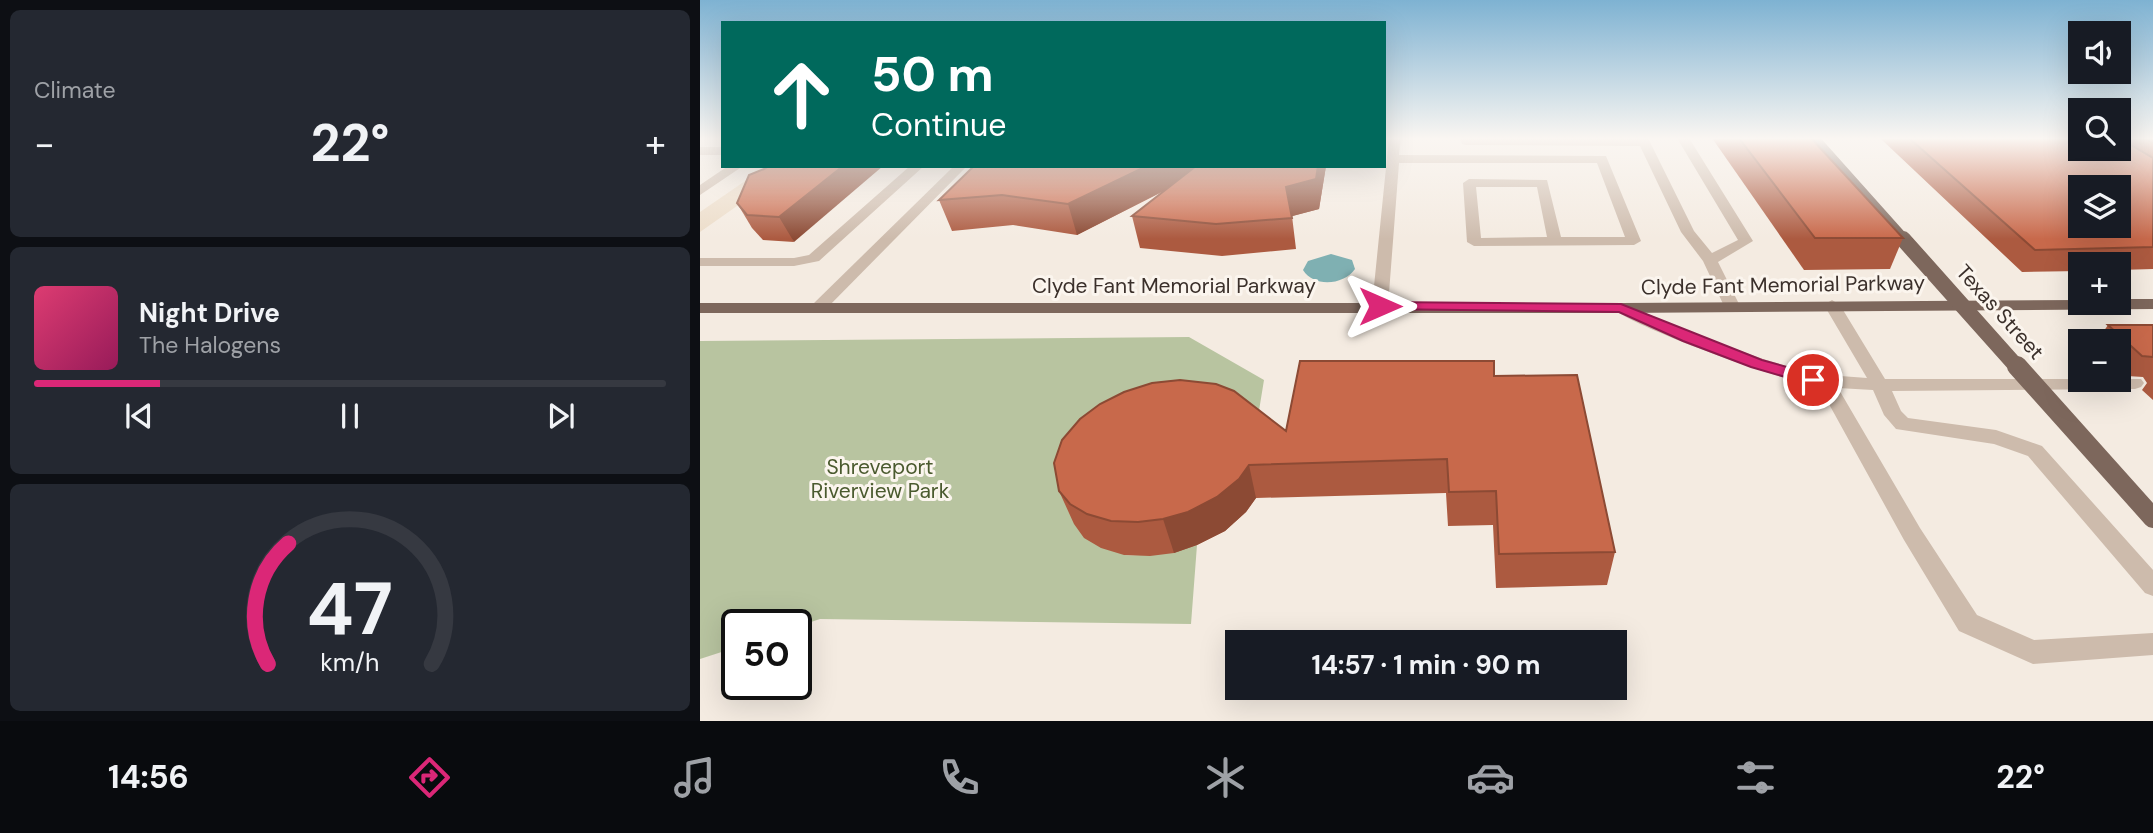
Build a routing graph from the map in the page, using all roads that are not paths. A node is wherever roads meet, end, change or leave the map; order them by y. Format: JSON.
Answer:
{"nodes":[{"id":1,"x":729,"y":172,"type":"edge"},
{"id":2,"x":912,"y":172,"type":"edge"},
{"id":3,"x":955,"y":172,"type":"edge"},
{"id":4,"x":1393,"y":172,"type":"edge"},
{"id":5,"x":1607,"y":172,"type":"edge"},
{"id":6,"x":1659,"y":172,"type":"edge"},
{"id":7,"x":1704,"y":172,"type":"edge"},
{"id":8,"x":1842,"y":172,"type":"edge"},
{"id":9,"x":700,"y":191,"type":"edge"},
{"id":10,"x":1555,"y":242,"type":"junction"},
{"id":11,"x":1710,"y":260,"type":"junction"},
{"id":12,"x":700,"y":262,"type":"edge"},
{"id":13,"x":2153,"y":304,"type":"edge"},
{"id":14,"x":1832,"y":305,"type":"junction"},
{"id":15,"x":1380,"y":306,"type":"junction"},
{"id":16,"x":1732,"y":306,"type":"junction"},
{"id":17,"x":818,"y":308,"type":"junction"},
{"id":18,"x":1621,"y":308,"type":"junction"},
{"id":19,"x":700,"y":309,"type":"edge"},
{"id":20,"x":1825,"y":380,"type":"junction"},
{"id":21,"x":2135,"y":383,"type":"dead end"},
{"id":22,"x":1881,"y":385,"type":"junction"},
{"id":23,"x":2153,"y":518,"type":"edge"},
{"id":24,"x":2153,"y":586,"type":"edge"},
{"id":25,"x":2153,"y":644,"type":"edge"}],
"edges":[{"from":1,"to":9,"type":"street"},
{"from":2,"to":12,"type":"street"},
{"from":3,"to":17,"type":"street"},
{"from":4,"to":15,"type":"street"},
{"from":5,"to":10,"type":"street"},
{"from":6,"to":11,"type":"street"},
{"from":7,"to":11,"type":"street"},
{"from":8,"to":23,"type":"main road","name":"Texas Street","bridge":true},
{"from":10,"to":10,"type":"street"},
{"from":11,"to":16,"type":"street"},
{"from":13,"to":14,"type":"main road","name":"Clyde Fant Memorial Parkway"},
{"from":14,"to":16,"type":"main road","name":"Clyde Fant Memorial Parkway"},
{"from":14,"to":22,"type":"street"},
{"from":15,"to":17,"type":"main road","name":"Clyde Fant Memorial Parkway"},
{"from":15,"to":18,"type":"main road","name":"Clyde Fant Memorial Parkway"},
{"from":16,"to":18,"type":"main road","name":"Clyde Fant Memorial Parkway"},
{"from":17,"to":19,"type":"main road","name":"Clyde Fant Memorial Parkway"},
{"from":18,"to":20,"type":"street"},
{"from":20,"to":22,"type":"street"},
{"from":20,"to":25,"type":"street"},
{"from":21,"to":22,"type":"street"},
{"from":22,"to":24,"type":"street"}]}
